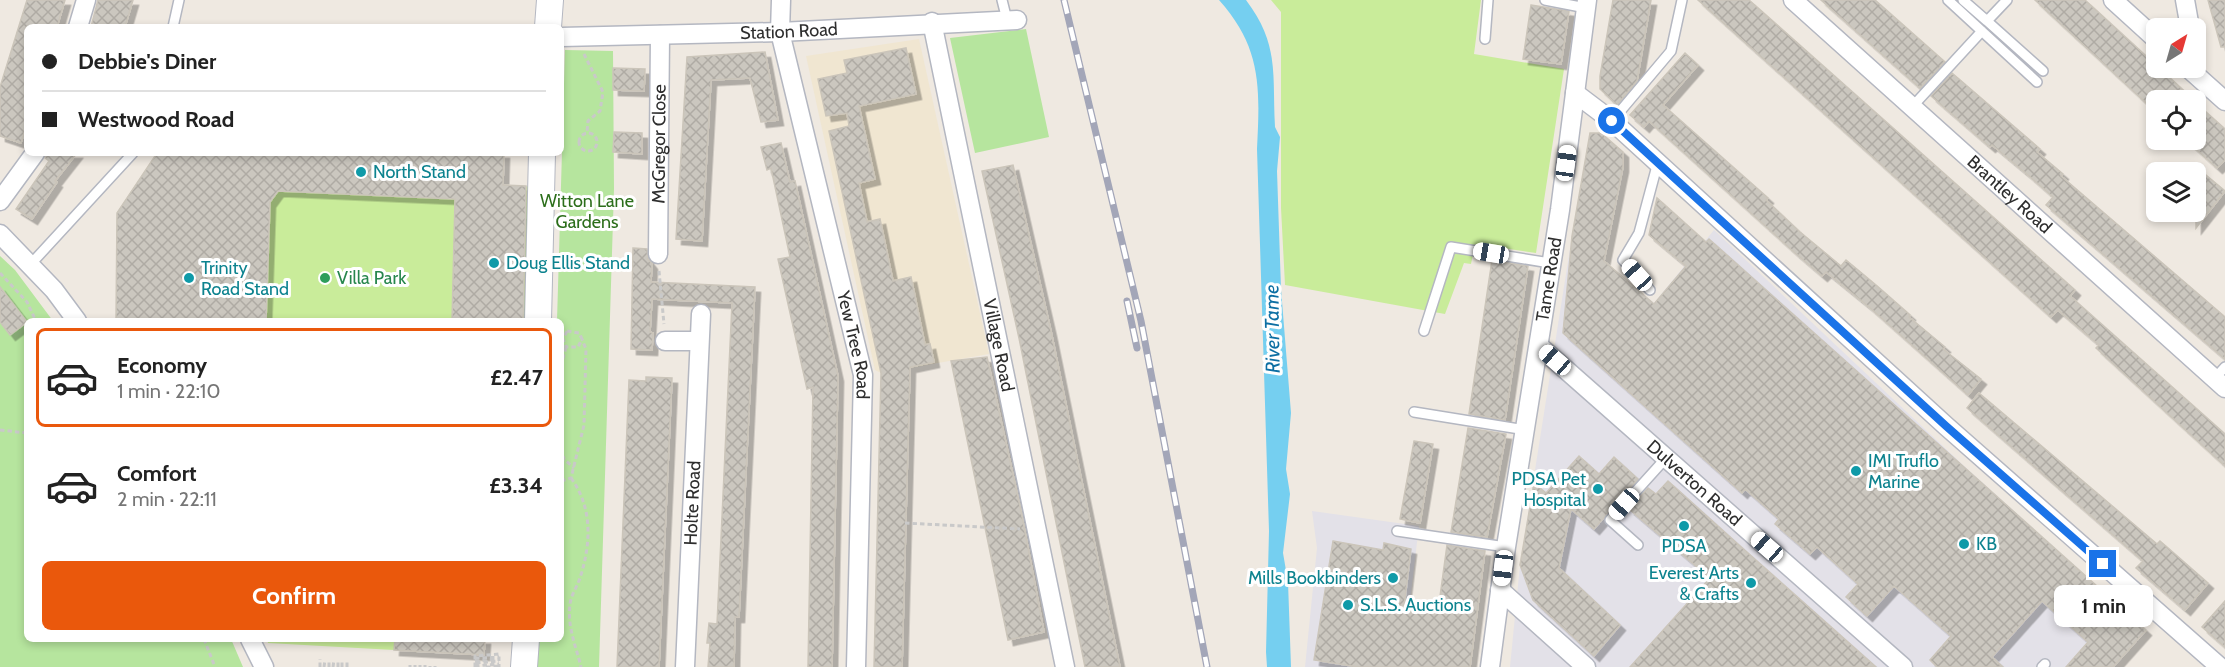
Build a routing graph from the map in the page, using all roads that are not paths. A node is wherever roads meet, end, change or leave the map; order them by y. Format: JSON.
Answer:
{"nodes":[{"id":1,"x":86,"y":0,"type":"edge"},
{"id":2,"x":179,"y":0,"type":"edge"},
{"id":3,"x":550,"y":0,"type":"edge"},
{"id":4,"x":781,"y":0,"type":"edge"},
{"id":5,"x":1002,"y":0,"type":"edge"},
{"id":6,"x":1488,"y":0,"type":"edge"},
{"id":7,"x":1545,"y":0,"type":"edge"},
{"id":8,"x":1682,"y":0,"type":"edge"},
{"id":9,"x":1793,"y":0,"type":"edge"},
{"id":10,"x":1948,"y":0,"type":"edge"},
{"id":11,"x":1964,"y":0,"type":"edge"},
{"id":12,"x":2007,"y":0,"type":"edge"},
{"id":13,"x":2112,"y":0,"type":"edge"},
{"id":14,"x":2185,"y":0,"type":"edge"},
{"id":15,"x":1587,"y":4,"type":"edge"},
{"id":16,"x":2188,"y":18,"type":"edge"},
{"id":17,"x":1012,"y":20,"type":"joint"},
{"id":18,"x":1987,"y":21,"type":"junction"},
{"id":19,"x":933,"y":22,"type":"junction"},
{"id":20,"x":79,"y":24,"type":"edge"},
{"id":21,"x":174,"y":24,"type":"edge"},
{"id":22,"x":548,"y":24,"type":"edge"},
{"id":23,"x":2146,"y":30,"type":"edge"},
{"id":24,"x":1982,"y":31,"type":"junction"},
{"id":25,"x":780,"y":32,"type":"junction"},
{"id":26,"x":660,"y":35,"type":"junction"},
{"id":27,"x":564,"y":37,"type":"edge"},
{"id":28,"x":1485,"y":39,"type":"dead end"},
{"id":29,"x":2043,"y":71,"type":"dead end"},
{"id":30,"x":2202,"y":78,"type":"edge"},
{"id":31,"x":2037,"y":82,"type":"dead end"},
{"id":32,"x":1575,"y":93,"type":"junction"},
{"id":33,"x":2225,"y":101,"type":"edge"},
{"id":34,"x":1912,"y":107,"type":"junction"},
{"id":35,"x":1612,"y":121,"type":"junction"},
{"id":36,"x":33,"y":156,"type":"edge"},
{"id":37,"x":130,"y":156,"type":"edge"},
{"id":38,"x":542,"y":156,"type":"edge"},
{"id":39,"x":1658,"y":162,"type":"junction"},
{"id":40,"x":0,"y":201,"type":"edge"},
{"id":41,"x":0,"y":234,"type":"edge"},
{"id":42,"x":658,"y":254,"type":"road end"},
{"id":43,"x":1550,"y":263,"type":"junction"},
{"id":44,"x":30,"y":265,"type":"junction"},
{"id":45,"x":1650,"y":290,"type":"dead end"},
{"id":46,"x":700,"y":314,"type":"dead end"},
{"id":47,"x":75,"y":318,"type":"edge"},
{"id":48,"x":538,"y":318,"type":"edge"},
{"id":49,"x":1424,"y":331,"type":"dead end"},
{"id":50,"x":665,"y":341,"type":"road end"},
{"id":51,"x":699,"y":341,"type":"junction"},
{"id":52,"x":1539,"y":346,"type":"junction"},
{"id":53,"x":2221,"y":378,"type":"edge"},
{"id":54,"x":1414,"y":412,"type":"dead end"},
{"id":55,"x":1526,"y":430,"type":"junction"},
{"id":56,"x":1666,"y":458,"type":"junction"},
{"id":57,"x":1397,"y":531,"type":"dead end"},
{"id":58,"x":1638,"y":544,"type":"dead end"},
{"id":59,"x":1506,"y":546,"type":"junction"},
{"id":60,"x":1500,"y":590,"type":"junction"},
{"id":61,"x":252,"y":642,"type":"edge"},
{"id":62,"x":523,"y":642,"type":"edge"},
{"id":63,"x":502,"y":663,"type":"edge"},
{"id":64,"x":1579,"y":665,"type":"edge"},
{"id":65,"x":264,"y":667,"type":"edge"},
{"id":66,"x":686,"y":667,"type":"edge"},
{"id":67,"x":856,"y":667,"type":"edge"},
{"id":68,"x":1065,"y":667,"type":"edge"},
{"id":69,"x":1490,"y":667,"type":"edge"},
{"id":70,"x":1903,"y":667,"type":"edge"},
{"id":71,"x":2220,"y":667,"type":"edge"}],
"edges":[{"from":1,"to":20,"type":"street"},
{"from":2,"to":21,"type":"lane"},
{"from":3,"to":22,"type":"main road"},
{"from":4,"to":25,"type":"street","name":"Yew Tree Road"},
{"from":5,"to":17,"type":"lane"},
{"from":6,"to":28,"type":"lane"},
{"from":7,"to":15,"type":"lane"},
{"from":8,"to":35,"type":"lane"},
{"from":9,"to":34,"type":"street","name":"Brantley Road"},
{"from":10,"to":24,"type":"lane"},
{"from":11,"to":18,"type":"lane"},
{"from":12,"to":18,"type":"lane"},
{"from":13,"to":23,"type":"street"},
{"from":14,"to":16,"type":"street"},
{"from":15,"to":32,"type":"street","name":"Tame Road"},
{"from":17,"to":19,"type":"street","name":"Station Road"},
{"from":18,"to":29,"type":"lane"},
{"from":19,"to":25,"type":"street","name":"Station Road"},
{"from":19,"to":68,"type":"street","name":"Village Road"},
{"from":24,"to":31,"type":"lane"},
{"from":24,"to":34,"type":"lane"},
{"from":25,"to":26,"type":"street","name":"Station Road"},
{"from":25,"to":67,"type":"street","name":"Yew Tree Road"},
{"from":26,"to":27,"type":"street","name":"Station Road"},
{"from":26,"to":42,"type":"street","name":"McGregor Close"},
{"from":30,"to":33,"type":"street"},
{"from":32,"to":35,"type":"street"},
{"from":32,"to":43,"type":"street","name":"Tame Road"},
{"from":34,"to":53,"type":"street","name":"Brantley Road"},
{"from":35,"to":39,"type":"street"},
{"from":36,"to":40,"type":"street"},
{"from":37,"to":44,"type":"lane"},
{"from":38,"to":48,"type":"main road"},
{"from":39,"to":45,"type":"lane"},
{"from":39,"to":71,"type":"street"},
{"from":41,"to":44,"type":"street"},
{"from":43,"to":49,"type":"lane"},
{"from":43,"to":52,"type":"street","name":"Tame Road"},
{"from":44,"to":47,"type":"street"},
{"from":46,"to":51,"type":"street","name":"Holte Road"},
{"from":50,"to":51,"type":"street"},
{"from":51,"to":66,"type":"street","name":"Holte Road"},
{"from":52,"to":55,"type":"street","name":"Tame Road"},
{"from":52,"to":56,"type":"street","name":"Dulverton Road"},
{"from":54,"to":55,"type":"lane"},
{"from":55,"to":59,"type":"street","name":"Tame Road"},
{"from":56,"to":58,"type":"lane"},
{"from":56,"to":70,"type":"street","name":"Dulverton Road"},
{"from":57,"to":59,"type":"lane"},
{"from":59,"to":60,"type":"street","name":"Tame Road"},
{"from":60,"to":64,"type":"street"},
{"from":60,"to":69,"type":"street","name":"Tame Road"},
{"from":61,"to":65,"type":"street"},
{"from":62,"to":63,"type":"main road"}]}
